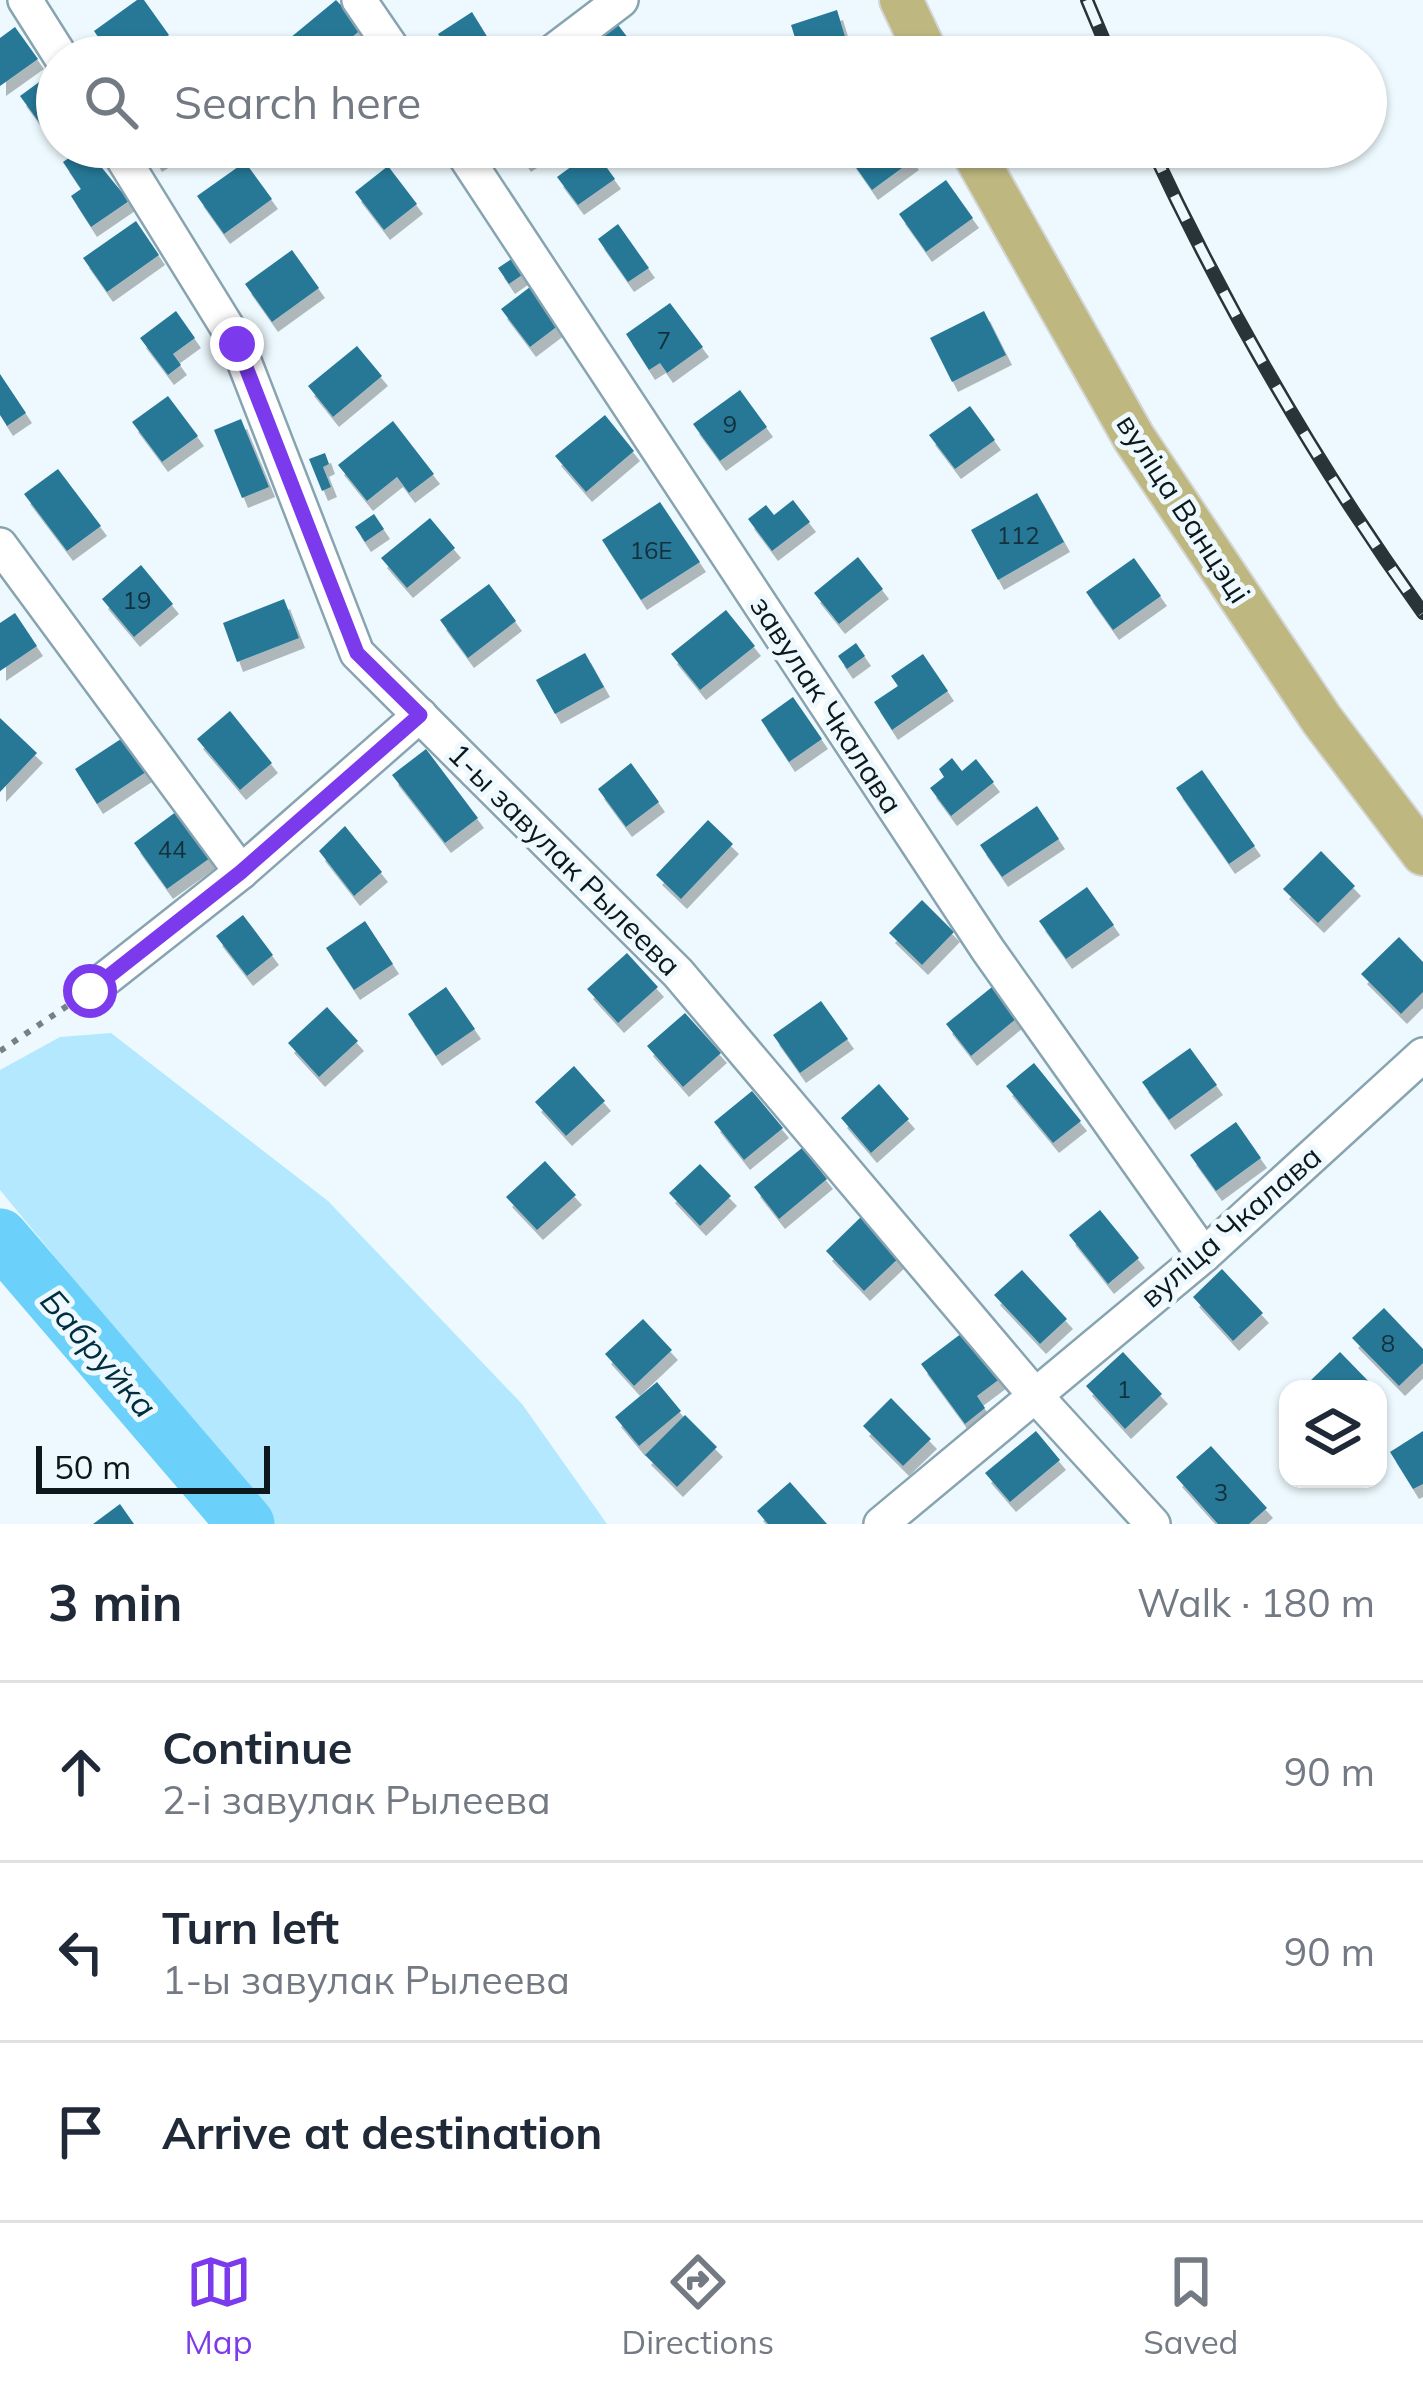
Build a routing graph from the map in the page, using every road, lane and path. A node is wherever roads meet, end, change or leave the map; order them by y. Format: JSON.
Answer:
{"nodes":[{"id":1,"x":26,"y":0,"type":"edge"},
{"id":2,"x":359,"y":0,"type":"edge"},
{"id":3,"x":622,"y":0,"type":"edge"},
{"id":4,"x":901,"y":0,"type":"edge"},
{"id":5,"x":48,"y":36,"type":"edge"},
{"id":6,"x":384,"y":36,"type":"edge"},
{"id":7,"x":574,"y":36,"type":"edge"},
{"id":8,"x":918,"y":36,"type":"edge"},
{"id":9,"x":129,"y":168,"type":"edge"},
{"id":10,"x":473,"y":168,"type":"edge"},
{"id":11,"x":982,"y":168,"type":"edge"},
{"id":12,"x":0,"y":545,"type":"edge"},
{"id":13,"x":420,"y":715,"type":"junction"},
{"id":14,"x":1423,"y":854,"type":"edge"},
{"id":15,"x":241,"y":872,"type":"junction"},
{"id":16,"x":90,"y":991,"type":"joint"},
{"id":17,"x":0,"y":1051,"type":"edge"},
{"id":18,"x":1423,"y":1055,"type":"edge"},
{"id":19,"x":1204,"y":1255,"type":"junction"},
{"id":20,"x":1033,"y":1394,"type":"junction"},
{"id":21,"x":880,"y":1524,"type":"edge"},
{"id":22,"x":1153,"y":1524,"type":"edge"}],
"edges":[{"from":1,"to":5,"type":"street"},
{"from":2,"to":6,"type":"street"},
{"from":3,"to":7,"type":"street"},
{"from":4,"to":8,"type":"main road"},
{"from":9,"to":13,"type":"street","name":"1-ы завулак Рылеева"},
{"from":10,"to":19,"type":"street","name":"завулак Чкалава"},
{"from":11,"to":14,"type":"main road","name":"вуліца Ванцэці"},
{"from":12,"to":15,"type":"street"},
{"from":13,"to":15,"type":"street"},
{"from":13,"to":20,"type":"street","name":"1-ы завулак Рылеева"},
{"from":15,"to":16,"type":"street"},
{"from":16,"to":17,"type":"path"},
{"from":18,"to":19,"type":"street","name":"вуліца Чкалава"},
{"from":19,"to":20,"type":"street","name":"вуліца Чкалава"},
{"from":20,"to":21,"type":"street","name":"вуліца Чкалава"},
{"from":20,"to":22,"type":"street"}]}
